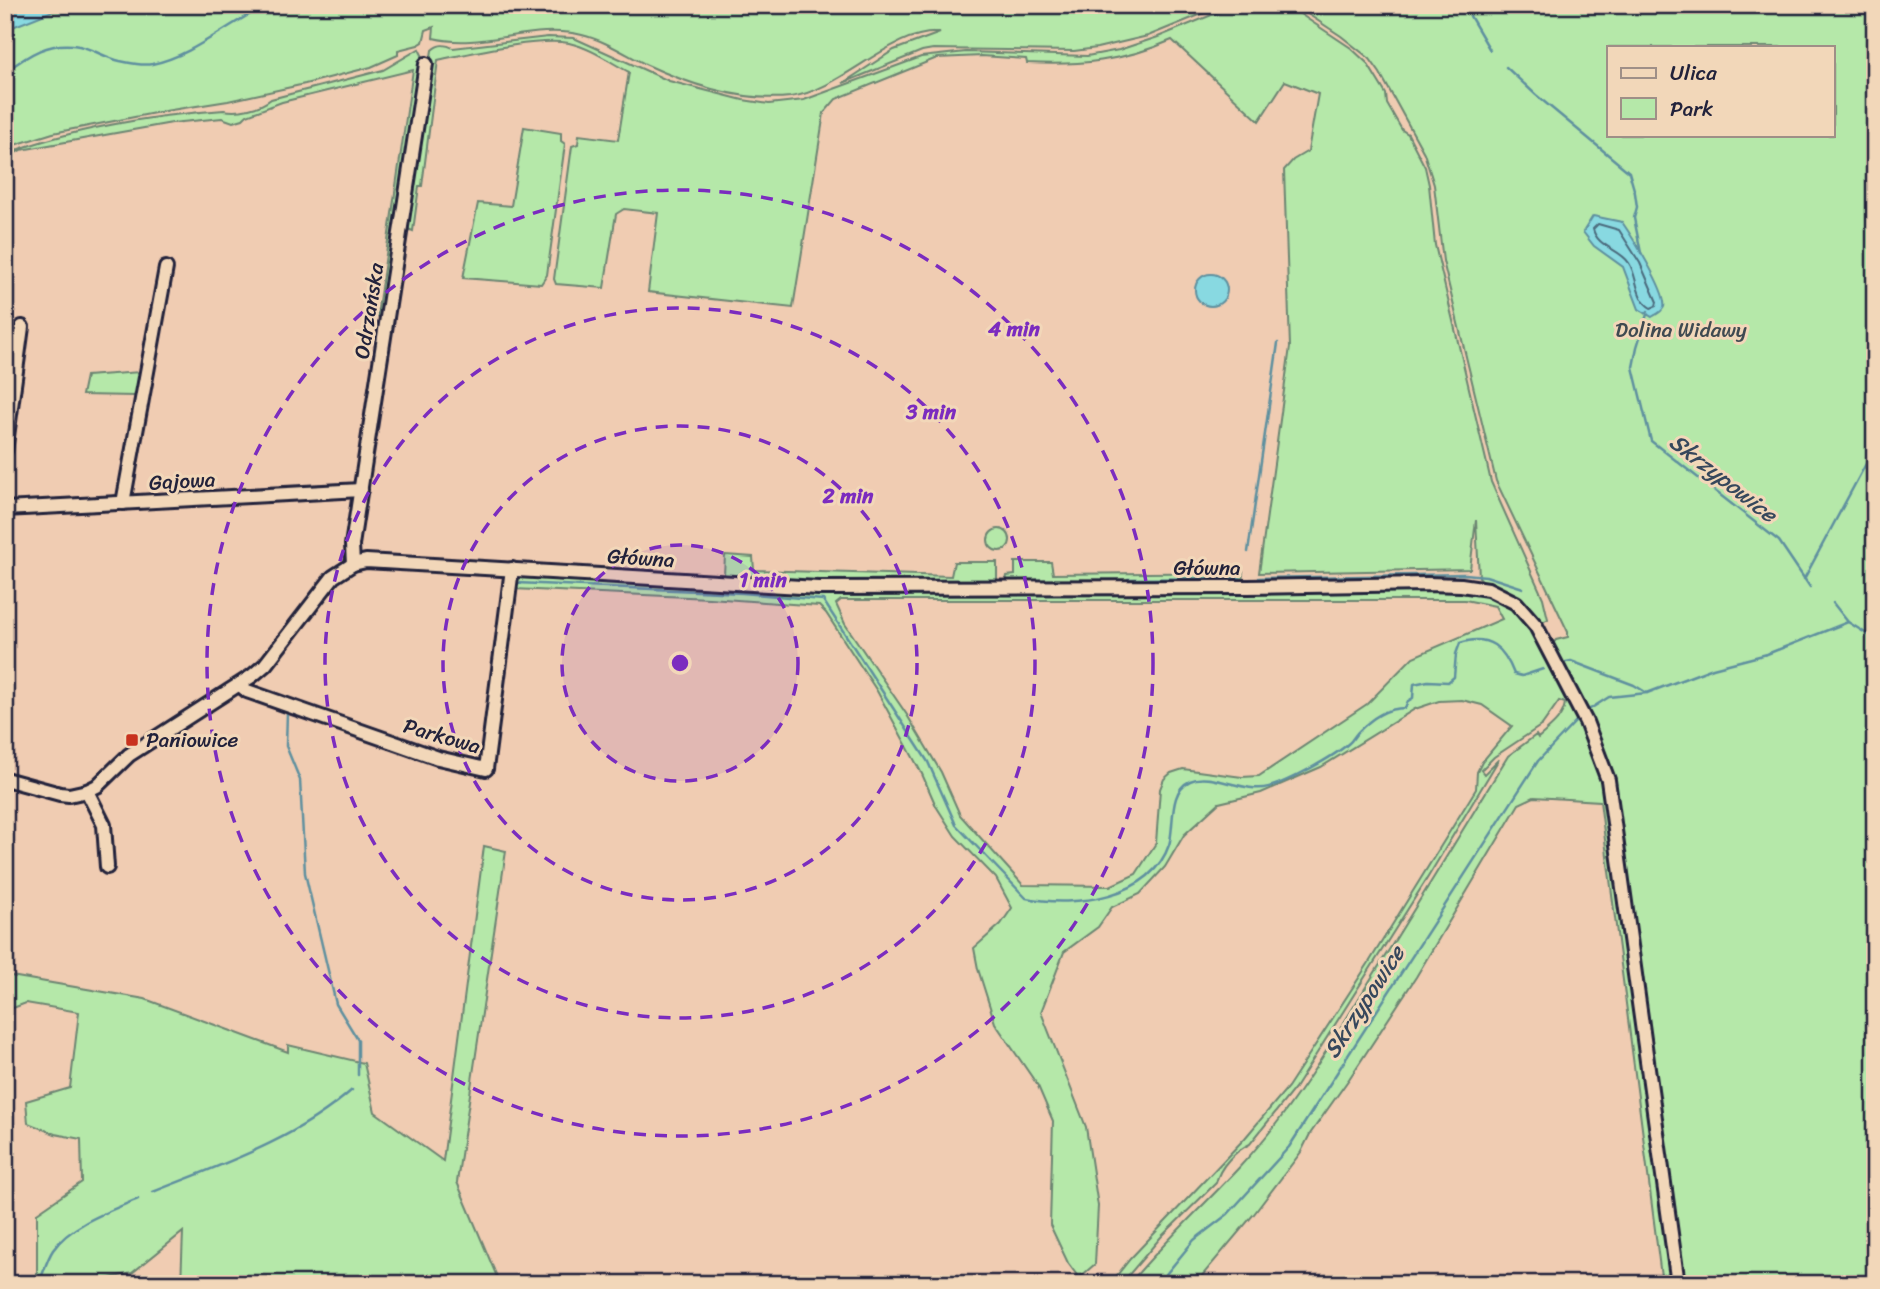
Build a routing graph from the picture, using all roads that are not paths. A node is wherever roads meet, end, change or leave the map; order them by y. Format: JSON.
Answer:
{"nodes":[{"id":1,"x":426,"y":64,"type":"dead end"},
{"id":2,"x":166,"y":268,"type":"dead end"},
{"id":3,"x":22,"y":327,"type":"dead end"},
{"id":4,"x":5,"y":451,"type":"edge"},
{"id":5,"x":361,"y":490,"type":"junction"},
{"id":6,"x":123,"y":503,"type":"junction"},
{"id":7,"x":5,"y":509,"type":"edge"},
{"id":8,"x":353,"y":564,"type":"junction"},
{"id":9,"x":512,"y":569,"type":"junction"},
{"id":10,"x":240,"y":685,"type":"junction"},
{"id":11,"x":5,"y":779,"type":"edge"},
{"id":12,"x":87,"y":791,"type":"junction"},
{"id":13,"x":107,"y":867,"type":"dead end"},
{"id":14,"x":1678,"y":1284,"type":"edge"}],
"edges":[{"from":1,"to":5,"type":"street","name":"Odrzańska"},
{"from":2,"to":6,"type":"street"},
{"from":3,"to":4,"type":"street"},
{"from":5,"to":6,"type":"street","name":"Gajowa"},
{"from":5,"to":8,"type":"street","name":"Odrzańska"},
{"from":6,"to":7,"type":"street","name":"Gajowa"},
{"from":8,"to":9,"type":"street","name":"Główna"},
{"from":8,"to":10,"type":"street"},
{"from":9,"to":10,"type":"street","name":"Parkowa"},
{"from":9,"to":14,"type":"street","name":"Główna"},
{"from":10,"to":12,"type":"street"},
{"from":11,"to":12,"type":"street"},
{"from":12,"to":13,"type":"street"}]}
